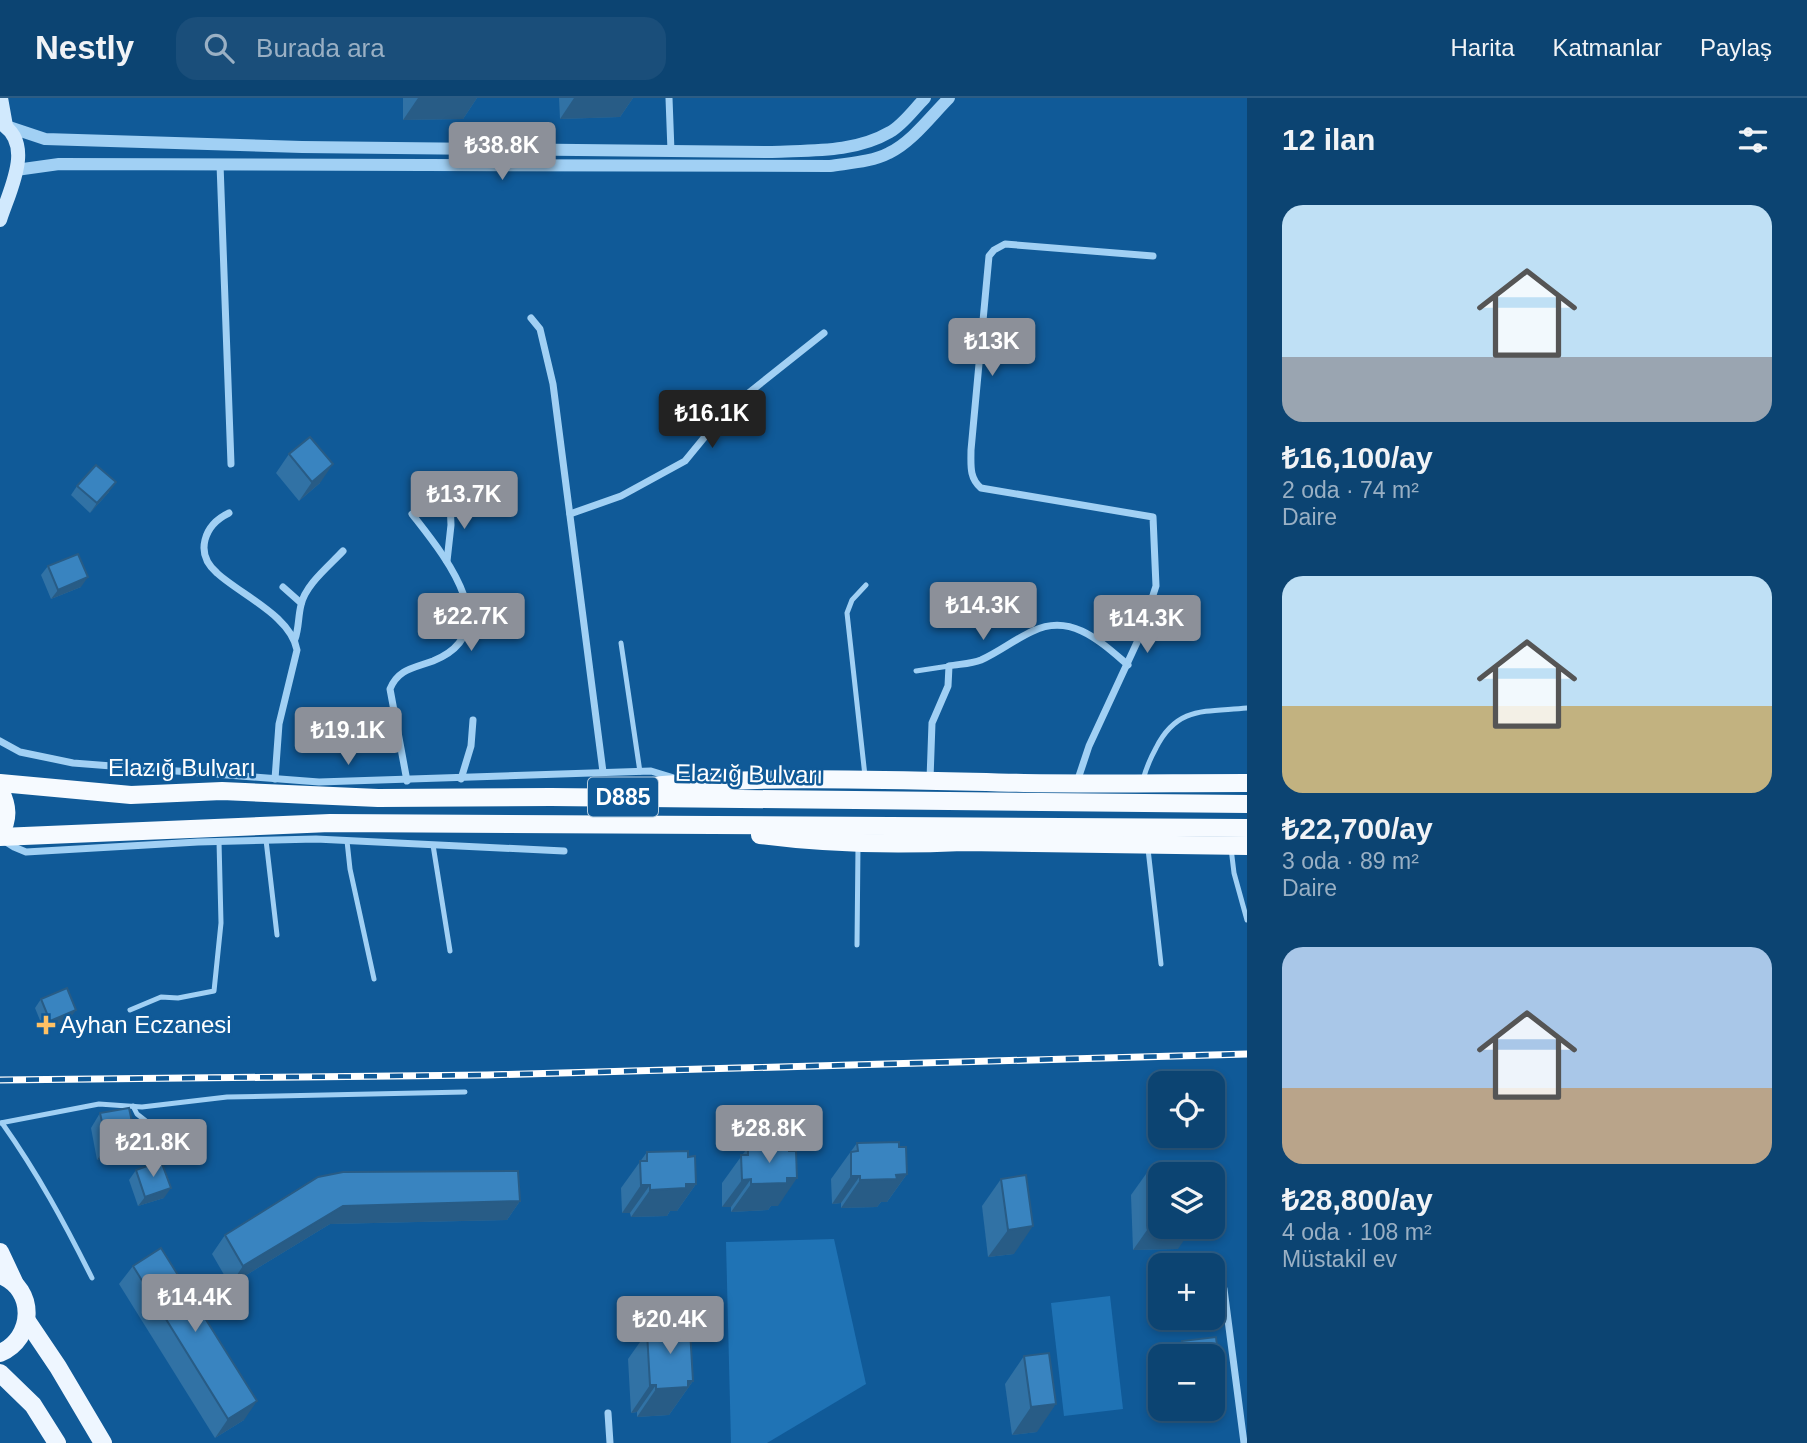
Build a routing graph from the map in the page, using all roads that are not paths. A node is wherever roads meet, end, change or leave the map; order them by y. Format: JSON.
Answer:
{"nodes":[{"id":1,"x":1,"y":98,"type":"edge"},
{"id":2,"x":669,"y":98,"type":"edge"},
{"id":3,"x":925,"y":98,"type":"edge"},
{"id":4,"x":949,"y":98,"type":"edge"},
{"id":5,"x":3,"y":125,"type":"edge"},
{"id":6,"x":671,"y":151,"type":"junction"},
{"id":7,"x":220,"y":164,"type":"junction"},
{"id":8,"x":16,"y":170,"type":"junction"},
{"id":9,"x":0,"y":187,"type":"edge"},
{"id":10,"x":0,"y":220,"type":"edge"},
{"id":11,"x":1153,"y":256,"type":"dead end"},
{"id":12,"x":531,"y":318,"type":"dead end"},
{"id":13,"x":824,"y":333,"type":"dead end"},
{"id":14,"x":231,"y":464,"type":"dead end"},
{"id":15,"x":450,"y":500,"type":"dead end"},
{"id":16,"x":229,"y":513,"type":"dead end"},
{"id":17,"x":412,"y":514,"type":"dead end"},
{"id":18,"x":569,"y":514,"type":"junction"},
{"id":19,"x":343,"y":551,"type":"dead end"},
{"id":20,"x":447,"y":561,"type":"junction"},
{"id":21,"x":866,"y":584,"type":"dead end"},
{"id":22,"x":283,"y":587,"type":"dead end"},
{"id":23,"x":301,"y":603,"type":"junction"},
{"id":24,"x":295,"y":639,"type":"junction"},
{"id":25,"x":621,"y":643,"type":"dead end"},
{"id":26,"x":1128,"y":665,"type":"junction"},
{"id":27,"x":949,"y":666,"type":"junction"},
{"id":28,"x":916,"y":671,"type":"dead end"},
{"id":29,"x":1247,"y":708,"type":"edge"},
{"id":30,"x":473,"y":720,"type":"dead end"},
{"id":31,"x":0,"y":741,"type":"edge"},
{"id":32,"x":603,"y":772,"type":"junction"},
{"id":33,"x":640,"y":772,"type":"junction"},
{"id":34,"x":275,"y":779,"type":"junction"},
{"id":35,"x":461,"y":779,"type":"junction"},
{"id":36,"x":865,"y":779,"type":"junction"},
{"id":37,"x":930,"y":780,"type":"junction"},
{"id":38,"x":407,"y":781,"type":"junction"},
{"id":39,"x":688,"y":782,"type":"junction"},
{"id":40,"x":0,"y":783,"type":"edge"},
{"id":41,"x":1077,"y":783,"type":"junction"},
{"id":42,"x":1143,"y":783,"type":"junction"},
{"id":43,"x":1247,"y":783,"type":"edge"},
{"id":44,"x":0,"y":790,"type":"edge"},
{"id":45,"x":551,"y":797,"type":"junction"},
{"id":46,"x":1247,"y":804,"type":"edge"},
{"id":47,"x":691,"y":826,"type":"junction"},
{"id":48,"x":1247,"y":828,"type":"edge"},
{"id":49,"x":0,"y":836,"type":"edge"},
{"id":50,"x":266,"y":840,"type":"junction"},
{"id":51,"x":219,"y":841,"type":"junction"},
{"id":52,"x":347,"y":841,"type":"junction"},
{"id":53,"x":858,"y":842,"type":"junction"},
{"id":54,"x":433,"y":845,"type":"junction"},
{"id":55,"x":1148,"y":846,"type":"junction"},
{"id":56,"x":1239,"y":846,"type":"edge"},
{"id":57,"x":564,"y":851,"type":"dead end"},
{"id":58,"x":1247,"y":920,"type":"edge"},
{"id":59,"x":277,"y":935,"type":"dead end"},
{"id":60,"x":857,"y":945,"type":"dead end"},
{"id":61,"x":450,"y":951,"type":"dead end"},
{"id":62,"x":1161,"y":964,"type":"dead end"},
{"id":63,"x":374,"y":979,"type":"dead end"},
{"id":64,"x":130,"y":1010,"type":"dead end"},
{"id":65,"x":466,"y":1092,"type":"dead end"},
{"id":66,"x":133,"y":1106,"type":"junction"},
{"id":67,"x":1,"y":1123,"type":"edge"},
{"id":68,"x":183,"y":1157,"type":"dead end"},
{"id":69,"x":0,"y":1252,"type":"edge"},
{"id":70,"x":92,"y":1278,"type":"dead end"},
{"id":71,"x":8,"y":1280,"type":"edge"},
{"id":72,"x":1225,"y":1297,"type":"edge"},
{"id":73,"x":27,"y":1321,"type":"junction"},
{"id":74,"x":0,"y":1353,"type":"edge"},
{"id":75,"x":0,"y":1373,"type":"edge"},
{"id":76,"x":608,"y":1413,"type":"dead end"},
{"id":77,"x":57,"y":1443,"type":"edge"},
{"id":78,"x":103,"y":1443,"type":"edge"},
{"id":79,"x":610,"y":1443,"type":"edge"},
{"id":80,"x":1244,"y":1443,"type":"edge"}],
"edges":[{"from":1,"to":5,"type":"main road"},
{"from":2,"to":6,"type":"street"},
{"from":3,"to":6,"type":"street"},
{"from":4,"to":7,"type":"street"},
{"from":5,"to":6,"type":"street"},
{"from":5,"to":8,"type":"main road"},
{"from":7,"to":8,"type":"street"},
{"from":7,"to":14,"type":"street"},
{"from":8,"to":9,"type":"main road"},
{"from":8,"to":10,"type":"main road"},
{"from":11,"to":26,"type":"street"},
{"from":12,"to":18,"type":"street"},
{"from":13,"to":18,"type":"street"},
{"from":15,"to":20,"type":"street"},
{"from":16,"to":24,"type":"street"},
{"from":17,"to":20,"type":"street"},
{"from":18,"to":32,"type":"street"},
{"from":19,"to":23,"type":"street"},
{"from":20,"to":38,"type":"street"},
{"from":21,"to":36,"type":"lane"},
{"from":22,"to":23,"type":"street"},
{"from":23,"to":24,"type":"street"},
{"from":24,"to":34,"type":"street"},
{"from":25,"to":33,"type":"lane"},
{"from":26,"to":27,"type":"street"},
{"from":26,"to":41,"type":"street"},
{"from":27,"to":28,"type":"lane"},
{"from":27,"to":37,"type":"street"},
{"from":29,"to":42,"type":"lane"},
{"from":30,"to":35,"type":"street"},
{"from":31,"to":34,"type":"street"},
{"from":32,"to":33,"type":"street"},
{"from":32,"to":35,"type":"street"},
{"from":33,"to":39,"type":"street"},
{"from":34,"to":38,"type":"street"},
{"from":35,"to":38,"type":"street"},
{"from":36,"to":37,"type":"highway"},
{"from":36,"to":39,"type":"highway"},
{"from":37,"to":41,"type":"highway"},
{"from":39,"to":45,"type":"highway"},
{"from":40,"to":45,"type":"highway","name":"Elazığ Bulvarı","number":"D885"},
{"from":41,"to":42,"type":"highway"},
{"from":42,"to":43,"type":"highway"},
{"from":44,"to":49,"type":"highway"},
{"from":45,"to":46,"type":"highway","name":"Elazığ Bulvarı","number":"D885"},
{"from":47,"to":48,"type":"highway","name":"Elazığ Bulvarı","number":"D885"},
{"from":47,"to":49,"type":"highway","name":"Elazığ Bulvarı","number":"D885"},
{"from":47,"to":53,"type":"highway"},
{"from":49,"to":51,"type":"street"},
{"from":50,"to":51,"type":"street"},
{"from":50,"to":52,"type":"street"},
{"from":50,"to":59,"type":"lane"},
{"from":51,"to":64,"type":"lane"},
{"from":52,"to":54,"type":"street"},
{"from":52,"to":63,"type":"lane"},
{"from":53,"to":55,"type":"highway"},
{"from":53,"to":60,"type":"lane"},
{"from":54,"to":57,"type":"street"},
{"from":54,"to":61,"type":"lane"},
{"from":55,"to":56,"type":"highway"},
{"from":55,"to":62,"type":"lane"},
{"from":56,"to":58,"type":"lane"},
{"from":65,"to":66,"type":"lane"},
{"from":66,"to":67,"type":"lane"},
{"from":66,"to":68,"type":"lane"},
{"from":67,"to":70,"type":"lane"},
{"from":69,"to":71,"type":"main road"},
{"from":71,"to":73,"type":"main road"},
{"from":72,"to":80,"type":"street"},
{"from":73,"to":74,"type":"main road"},
{"from":73,"to":78,"type":"main road"},
{"from":75,"to":77,"type":"main road"},
{"from":76,"to":79,"type":"street"}]}
